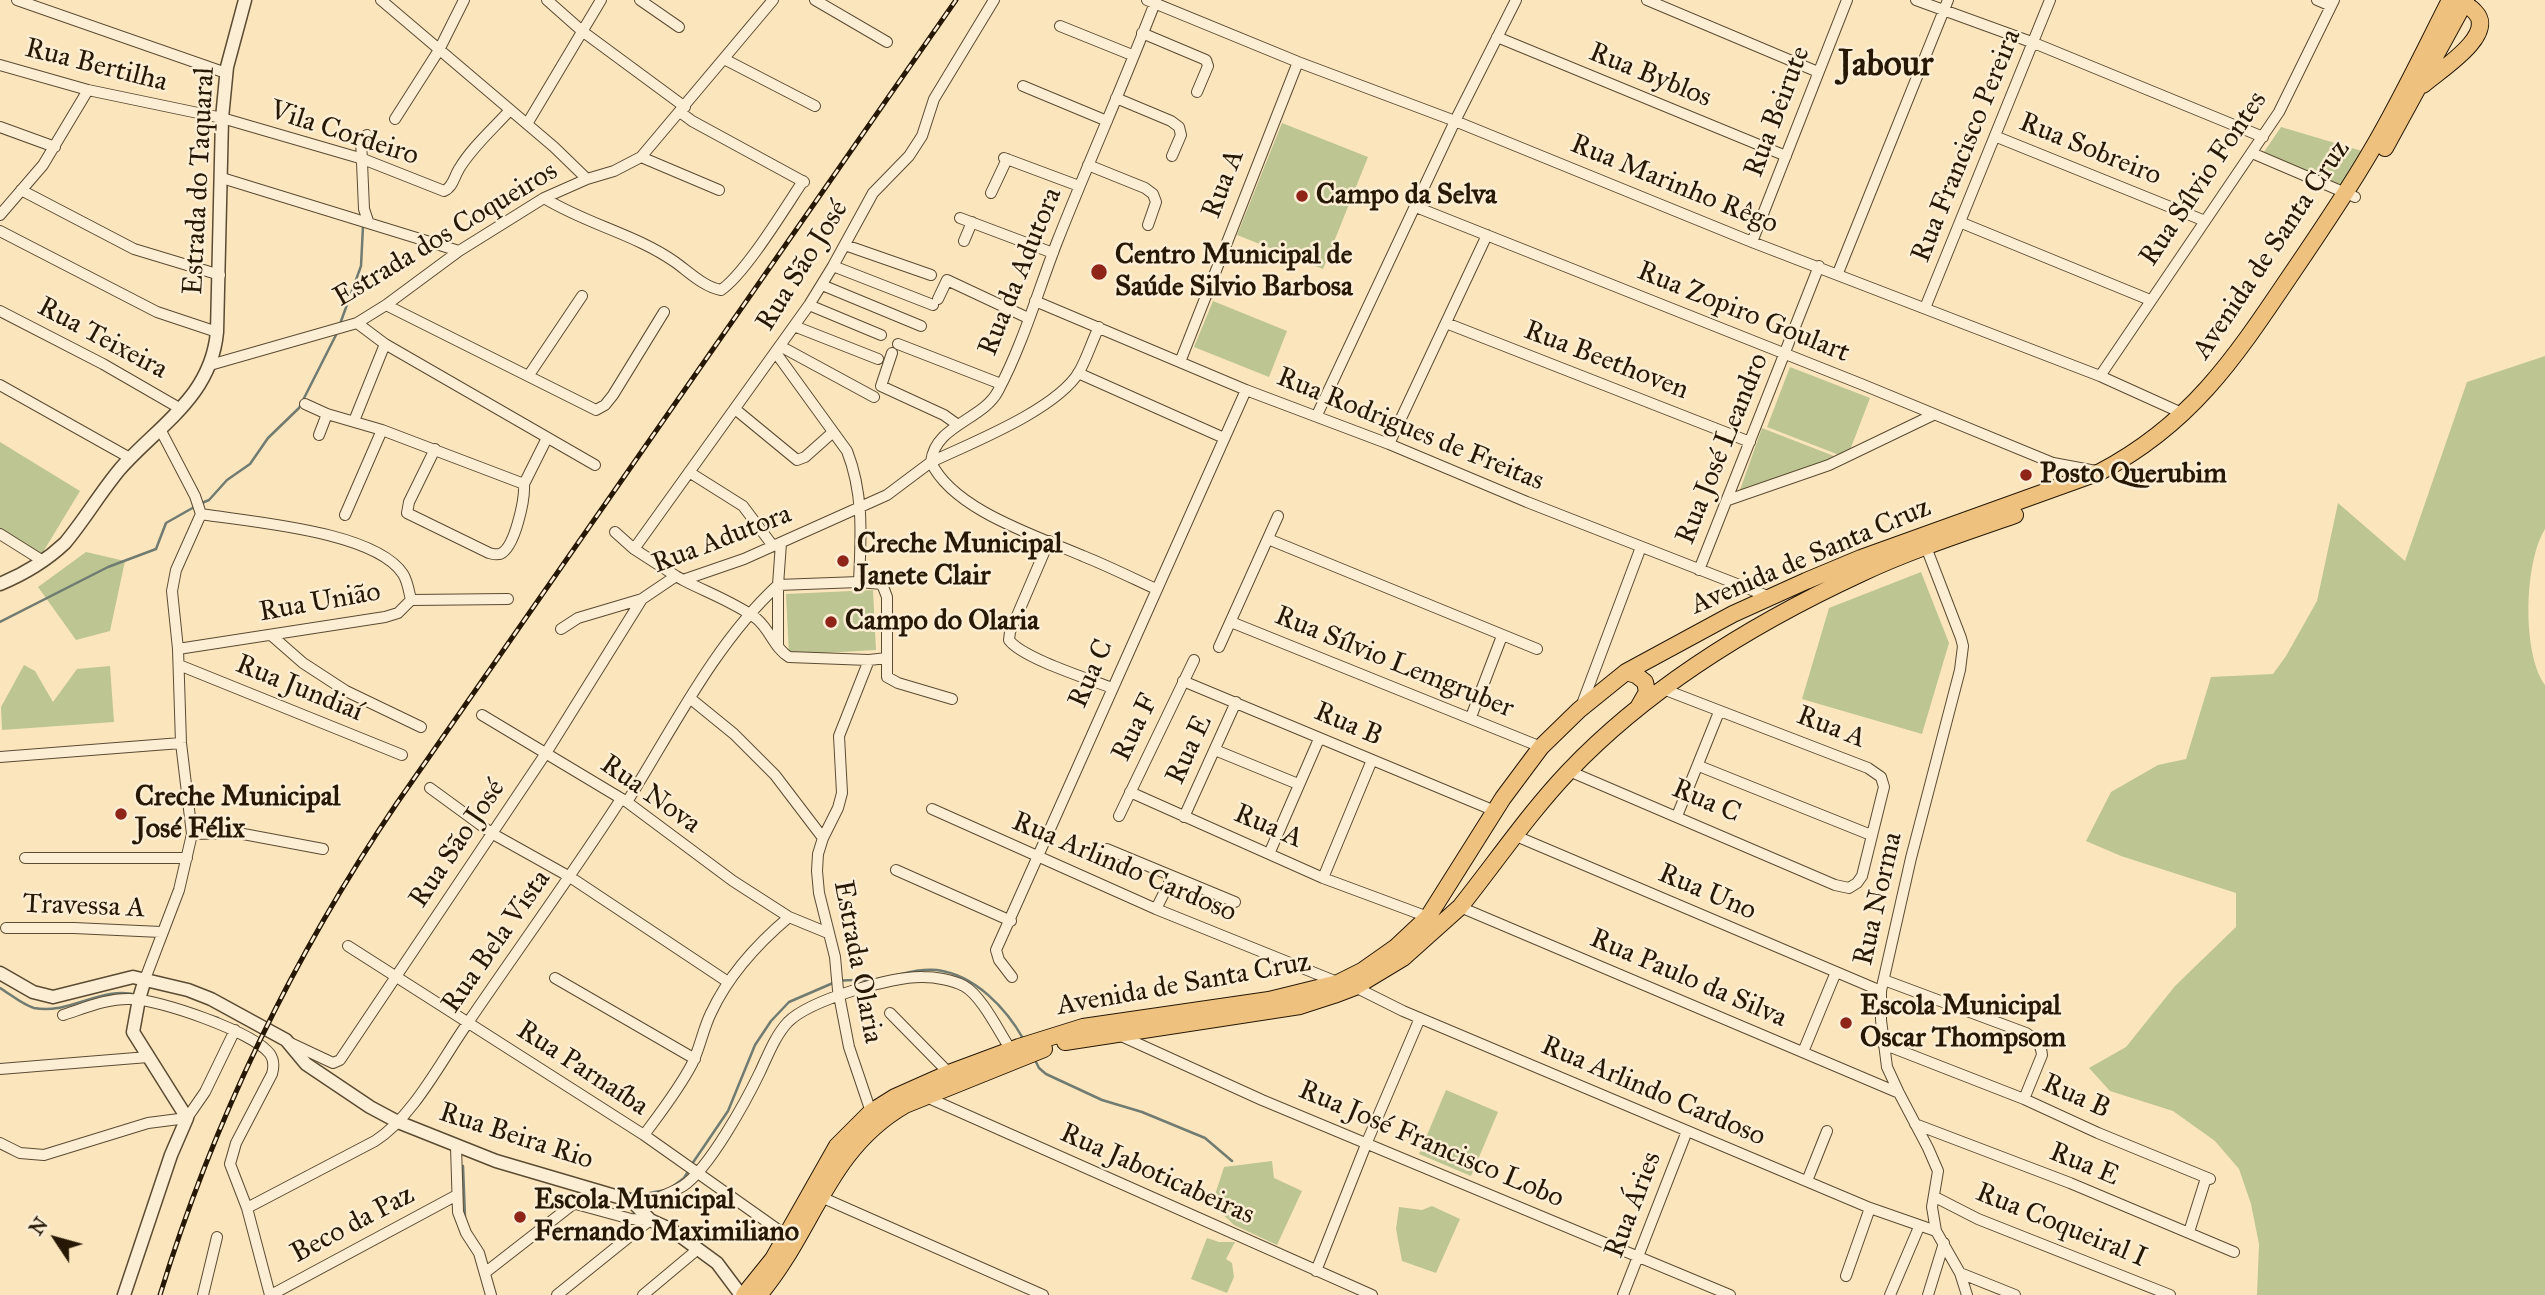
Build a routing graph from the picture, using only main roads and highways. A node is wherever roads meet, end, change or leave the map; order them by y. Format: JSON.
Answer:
{"nodes":[{"id":1,"x":2456,"y":4,"type":"edge"},
{"id":2,"x":2413,"y":97,"type":"junction"},
{"id":3,"x":2351,"y":195,"type":"junction"},
{"id":4,"x":1626,"y":672,"type":"junction"},
{"id":5,"x":1636,"y":711,"type":"junction"},
{"id":6,"x":1495,"y":811,"type":"junction"},
{"id":7,"x":1516,"y":836,"type":"junction"},
{"id":8,"x":1027,"y":1049,"type":"junction"},
{"id":9,"x":743,"y":1295,"type":"edge"},
{"id":10,"x":759,"y":1295,"type":"edge"}],
"edges":[{"from":1,"to":2,"type":"main road","name":"Avenida de Santa Cruz"},
{"from":1,"to":2,"type":"main road"},
{"from":1,"to":3,"type":"main road","name":"Avenida de Santa Cruz"},
{"from":2,"to":3,"type":"main road","name":"Avenida de Santa Cruz"},
{"from":3,"to":4,"type":"main road","name":"Avenida de Santa Cruz"},
{"from":3,"to":5,"type":"main road","name":"Avenida de Santa Cruz"},
{"from":4,"to":5,"type":"main road"},
{"from":4,"to":6,"type":"main road","name":"Avenida de Santa Cruz"},
{"from":5,"to":7,"type":"main road","name":"Avenida de Santa Cruz"},
{"from":6,"to":7,"type":"main road"},
{"from":6,"to":8,"type":"main road","name":"Avenida de Santa Cruz"},
{"from":7,"to":8,"type":"main road","name":"Avenida de Santa Cruz"},
{"from":8,"to":9,"type":"main road","name":"Avenida de Santa Cruz"},
{"from":8,"to":10,"type":"main road","name":"Avenida de Santa Cruz"}]}
